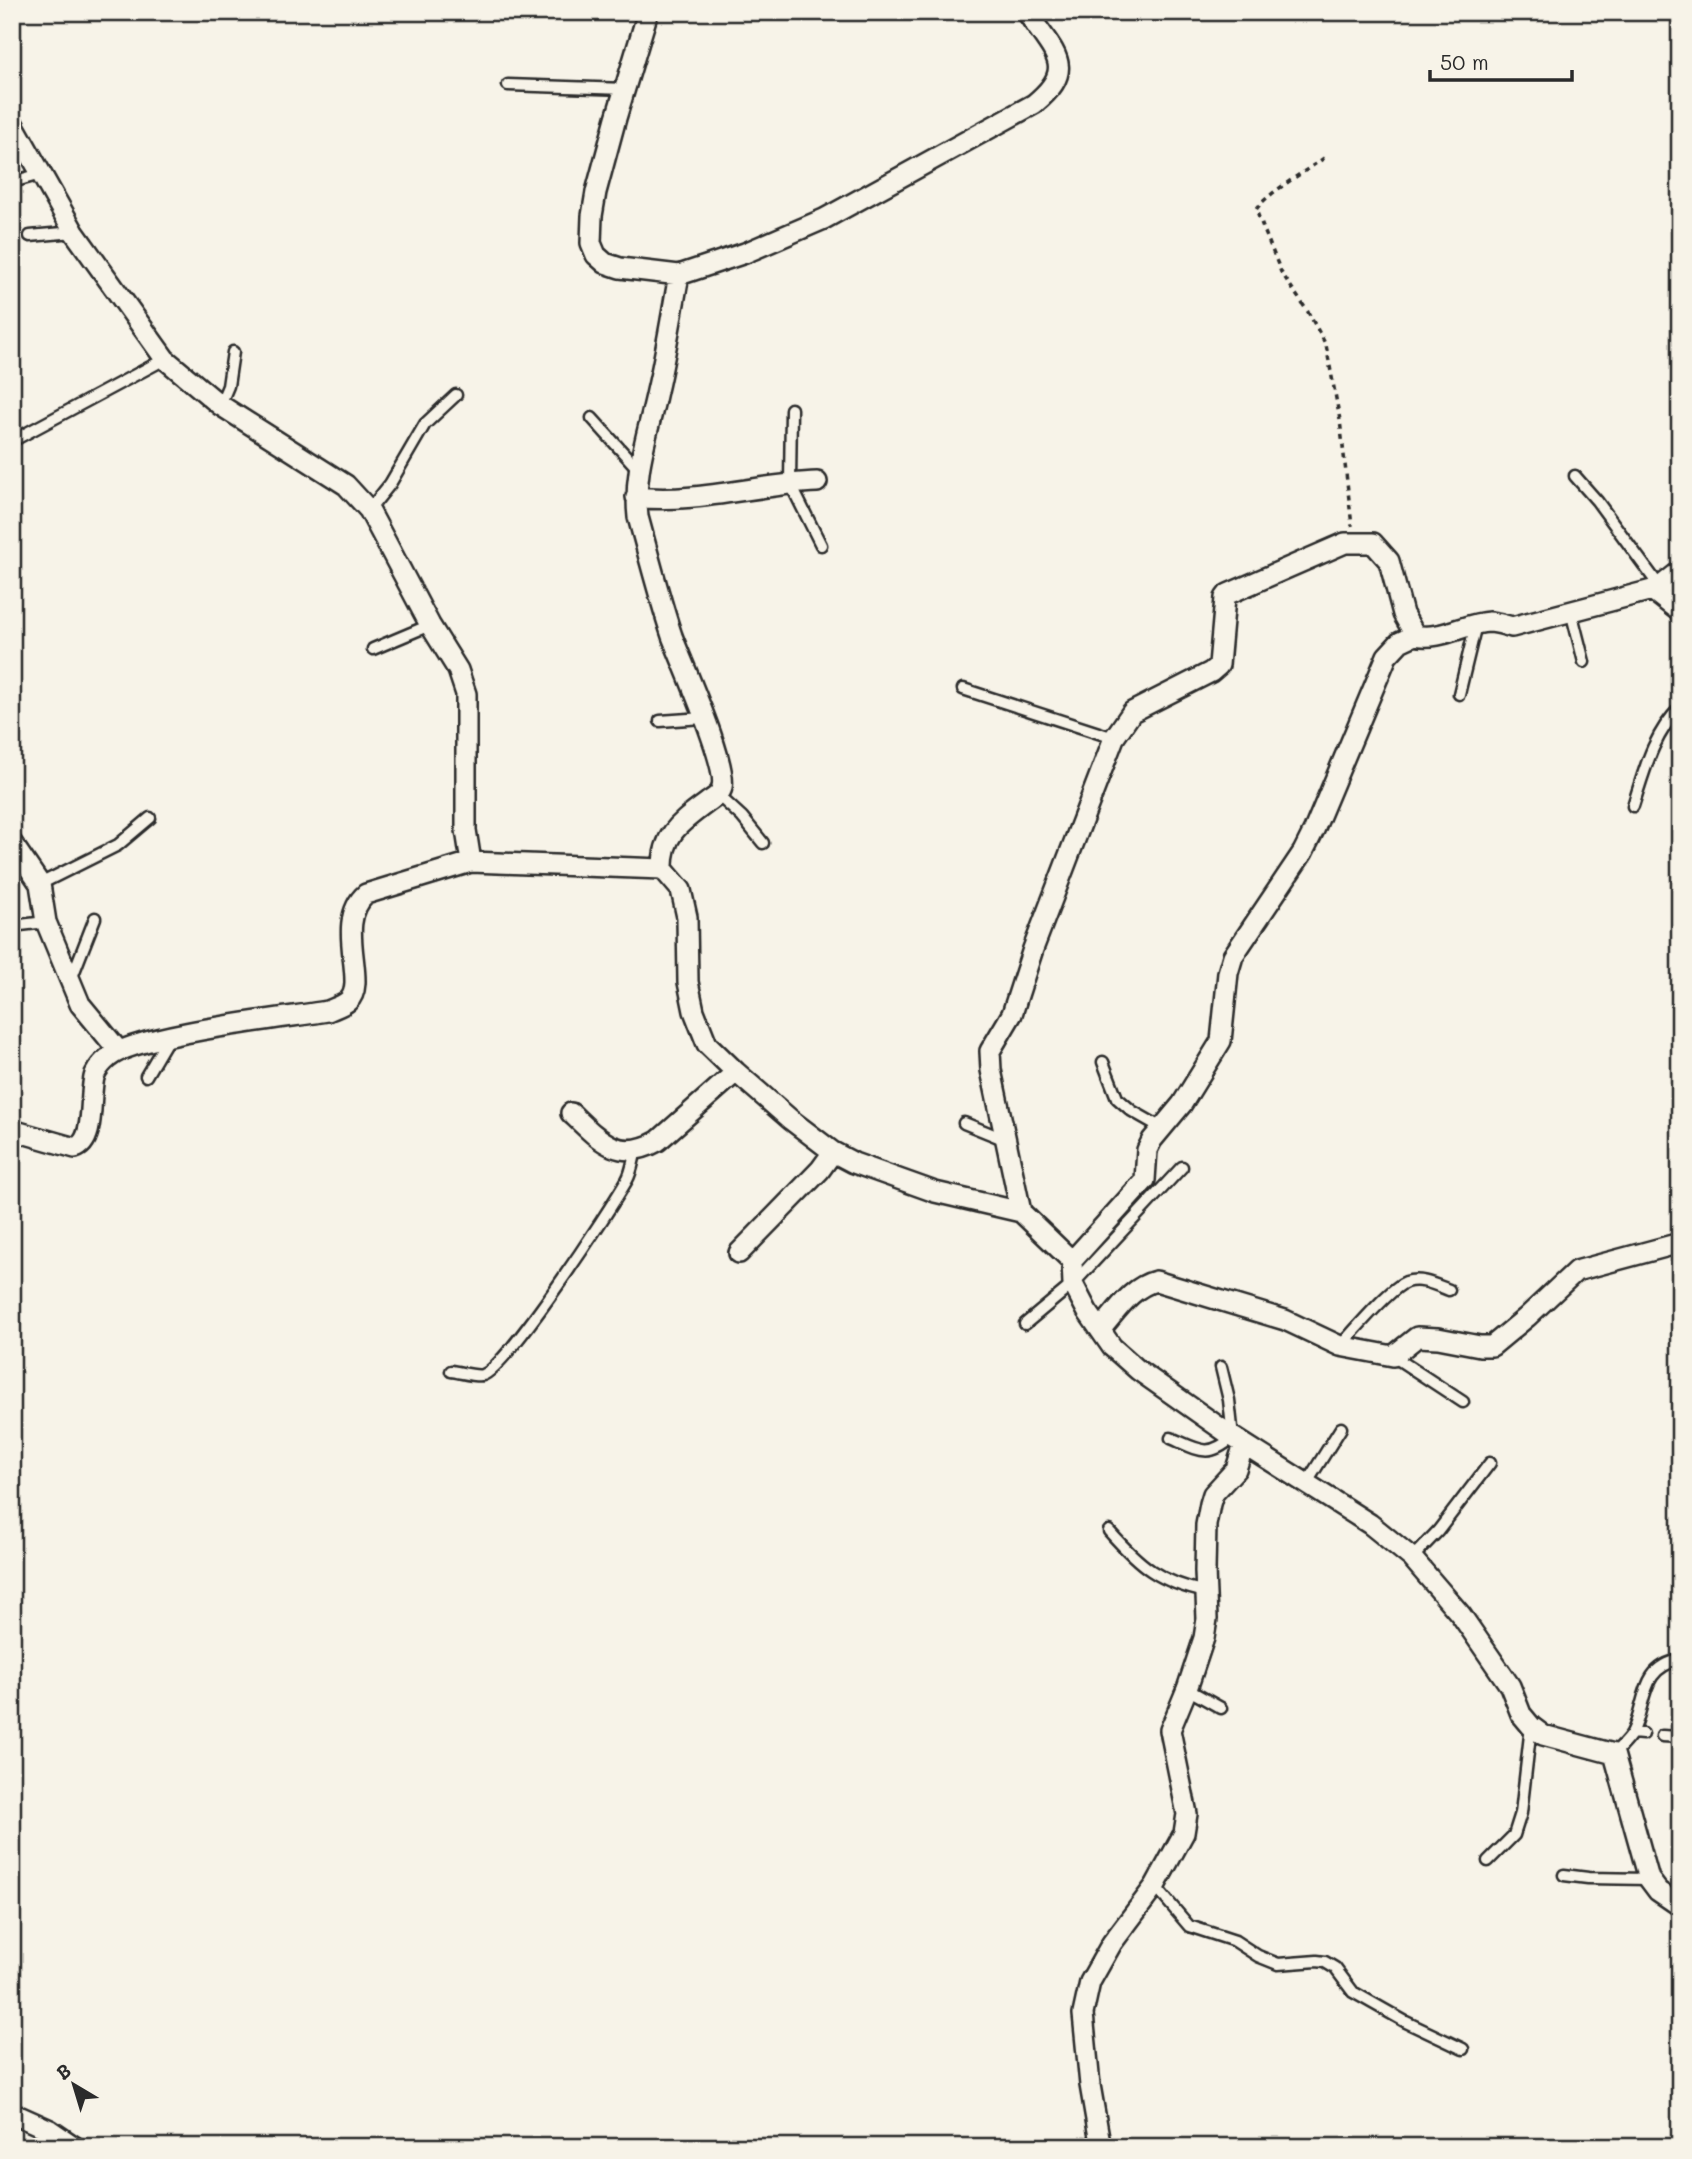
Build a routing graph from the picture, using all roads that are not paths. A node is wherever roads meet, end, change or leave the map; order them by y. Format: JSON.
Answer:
{"nodes":[{"id":1,"x":648,"y":12,"type":"edge"},
{"id":2,"x":1027,"y":12,"type":"edge"},
{"id":3,"x":508,"y":85,"type":"dead end"},
{"id":4,"x":625,"y":89,"type":"junction"},
{"id":5,"x":12,"y":121,"type":"edge"},
{"id":6,"x":41,"y":174,"type":"junction"},
{"id":7,"x":12,"y":182,"type":"edge"},
{"id":8,"x":74,"y":232,"type":"junction"},
{"id":9,"x":30,"y":236,"type":"dead end"},
{"id":10,"x":679,"y":275,"type":"junction"},
{"id":11,"x":233,"y":352,"type":"dead end"},
{"id":12,"x":165,"y":359,"type":"junction"},
{"id":13,"x":456,"y":395,"type":"dead end"},
{"id":14,"x":220,"y":405,"type":"junction"},
{"id":15,"x":791,"y":409,"type":"dead end"},
{"id":16,"x":592,"y":418,"type":"dead end"},
{"id":17,"x":12,"y":441,"type":"edge"},
{"id":18,"x":638,"y":469,"type":"junction"},
{"id":19,"x":1575,"y":476,"type":"dead end"},
{"id":20,"x":817,"y":482,"type":"dead end"},
{"id":21,"x":790,"y":483,"type":"junction"},
{"id":22,"x":636,"y":497,"type":"junction"},
{"id":23,"x":369,"y":510,"type":"junction"},
{"id":24,"x":821,"y":545,"type":"dead end"},
{"id":25,"x":1680,"y":571,"type":"edge"},
{"id":26,"x":1656,"y":589,"type":"junction"},
{"id":27,"x":1571,"y":611,"type":"junction"},
{"id":28,"x":1680,"y":612,"type":"edge"},
{"id":29,"x":1476,"y":624,"type":"junction"},
{"id":30,"x":430,"y":625,"type":"junction"},
{"id":31,"x":1415,"y":635,"type":"junction"},
{"id":32,"x":373,"y":649,"type":"dead end"},
{"id":33,"x":1584,"y":662,"type":"dead end"},
{"id":34,"x":963,"y":689,"type":"dead end"},
{"id":35,"x":1459,"y":694,"type":"dead end"},
{"id":36,"x":1680,"y":708,"type":"edge"},
{"id":37,"x":703,"y":718,"type":"junction"},
{"id":38,"x":660,"y":721,"type":"dead end"},
{"id":39,"x":1114,"y":738,"type":"junction"},
{"id":40,"x":718,"y":795,"type":"junction"},
{"id":41,"x":1633,"y":806,"type":"dead end"},
{"id":42,"x":150,"y":818,"type":"dead end"},
{"id":43,"x":12,"y":843,"type":"edge"},
{"id":44,"x":763,"y":843,"type":"dead end"},
{"id":45,"x":471,"y":862,"type":"junction"},
{"id":46,"x":663,"y":869,"type":"junction"},
{"id":47,"x":40,"y":884,"type":"junction"},
{"id":48,"x":95,"y":918,"type":"dead end"},
{"id":49,"x":46,"y":922,"type":"junction"},
{"id":50,"x":12,"y":926,"type":"edge"},
{"id":51,"x":70,"y":981,"type":"junction"},
{"id":52,"x":169,"y":1036,"type":"junction"},
{"id":53,"x":118,"y":1050,"type":"junction"},
{"id":54,"x":1103,"y":1062,"type":"dead end"},
{"id":55,"x":736,"y":1072,"type":"junction"},
{"id":56,"x":146,"y":1076,"type":"dead end"},
{"id":57,"x":571,"y":1113,"type":"dead end"},
{"id":58,"x":964,"y":1123,"type":"dead end"},
{"id":59,"x":1162,"y":1128,"type":"junction"},
{"id":60,"x":12,"y":1130,"type":"edge"},
{"id":61,"x":1006,"y":1140,"type":"junction"},
{"id":62,"x":636,"y":1150,"type":"junction"},
{"id":63,"x":833,"y":1152,"type":"junction"},
{"id":64,"x":1182,"y":1167,"type":"dead end"},
{"id":65,"x":1021,"y":1212,"type":"junction"},
{"id":66,"x":1680,"y":1243,"type":"edge"},
{"id":67,"x":739,"y":1253,"type":"dead end"},
{"id":68,"x":1072,"y":1261,"type":"junction"},
{"id":69,"x":1073,"y":1284,"type":"junction"},
{"id":70,"x":1449,"y":1290,"type":"dead end"},
{"id":71,"x":1024,"y":1324,"type":"dead end"},
{"id":72,"x":1100,"y":1330,"type":"junction"},
{"id":73,"x":1340,"y":1346,"type":"junction"},
{"id":74,"x":1393,"y":1356,"type":"junction"},
{"id":75,"x":1220,"y":1367,"type":"dead end"},
{"id":76,"x":452,"y":1371,"type":"dead end"},
{"id":77,"x":1463,"y":1402,"type":"dead end"},
{"id":78,"x":1342,"y":1428,"type":"dead end"},
{"id":79,"x":1171,"y":1438,"type":"dead end"},
{"id":80,"x":1238,"y":1441,"type":"junction"},
{"id":81,"x":1490,"y":1463,"type":"dead end"},
{"id":82,"x":1306,"y":1484,"type":"junction"},
{"id":83,"x":1109,"y":1531,"type":"dead end"},
{"id":84,"x":1412,"y":1558,"type":"junction"},
{"id":85,"x":1207,"y":1592,"type":"junction"},
{"id":86,"x":1680,"y":1660,"type":"edge"},
{"id":87,"x":1187,"y":1689,"type":"junction"},
{"id":88,"x":1221,"y":1708,"type":"dead end"},
{"id":89,"x":1531,"y":1726,"type":"junction"},
{"id":90,"x":1632,"y":1733,"type":"junction"},
{"id":91,"x":1643,"y":1734,"type":"dead end"},
{"id":92,"x":1662,"y":1736,"type":"dead end"},
{"id":93,"x":1680,"y":1737,"type":"edge"},
{"id":94,"x":1614,"y":1754,"type":"junction"},
{"id":95,"x":1488,"y":1861,"type":"dead end"},
{"id":96,"x":1564,"y":1875,"type":"dead end"},
{"id":97,"x":1649,"y":1879,"type":"junction"},
{"id":98,"x":1155,"y":1886,"type":"junction"},
{"id":99,"x":1680,"y":1906,"type":"edge"},
{"id":100,"x":1464,"y":2049,"type":"dead end"},
{"id":101,"x":12,"y":2113,"type":"edge"},
{"id":102,"x":75,"y":2147,"type":"edge"},
{"id":103,"x":1099,"y":2147,"type":"edge"}],
"edges":[{"from":1,"to":4,"type":"street"},
{"from":2,"to":10,"type":"street"},
{"from":3,"to":4,"type":"lane"},
{"from":4,"to":10,"type":"street"},
{"from":5,"to":6,"type":"street"},
{"from":6,"to":7,"type":"lane"},
{"from":6,"to":8,"type":"street"},
{"from":8,"to":9,"type":"lane"},
{"from":8,"to":12,"type":"street"},
{"from":10,"to":18,"type":"street"},
{"from":11,"to":14,"type":"lane"},
{"from":12,"to":14,"type":"street"},
{"from":12,"to":17,"type":"lane"},
{"from":13,"to":23,"type":"lane"},
{"from":14,"to":23,"type":"street"},
{"from":15,"to":21,"type":"lane"},
{"from":16,"to":18,"type":"lane"},
{"from":18,"to":22,"type":"street"},
{"from":19,"to":26,"type":"lane"},
{"from":20,"to":21,"type":"street"},
{"from":21,"to":22,"type":"street"},
{"from":21,"to":24,"type":"lane"},
{"from":22,"to":37,"type":"street"},
{"from":23,"to":30,"type":"street"},
{"from":25,"to":26,"type":"street"},
{"from":26,"to":27,"type":"street"},
{"from":26,"to":28,"type":"street"},
{"from":27,"to":29,"type":"street"},
{"from":27,"to":33,"type":"lane"},
{"from":29,"to":31,"type":"street"},
{"from":29,"to":35,"type":"lane"},
{"from":30,"to":32,"type":"lane"},
{"from":30,"to":45,"type":"street"},
{"from":31,"to":39,"type":"street"},
{"from":31,"to":59,"type":"street"},
{"from":34,"to":39,"type":"lane"},
{"from":36,"to":41,"type":"lane"},
{"from":37,"to":38,"type":"lane"},
{"from":37,"to":40,"type":"street"},
{"from":39,"to":61,"type":"street"},
{"from":40,"to":44,"type":"lane"},
{"from":40,"to":46,"type":"street"},
{"from":42,"to":47,"type":"lane"},
{"from":43,"to":47,"type":"street"},
{"from":45,"to":46,"type":"street"},
{"from":45,"to":52,"type":"street"},
{"from":46,"to":55,"type":"street"},
{"from":47,"to":49,"type":"street"},
{"from":48,"to":51,"type":"lane"},
{"from":49,"to":50,"type":"lane"},
{"from":49,"to":51,"type":"street"},
{"from":51,"to":53,"type":"street"},
{"from":52,"to":53,"type":"street"},
{"from":52,"to":56,"type":"lane"},
{"from":53,"to":60,"type":"street"},
{"from":54,"to":59,"type":"lane"},
{"from":55,"to":62,"type":"street"},
{"from":55,"to":63,"type":"street"},
{"from":57,"to":62,"type":"street"},
{"from":58,"to":61,"type":"lane"},
{"from":59,"to":68,"type":"street"},
{"from":61,"to":65,"type":"street"},
{"from":62,"to":76,"type":"lane"},
{"from":63,"to":65,"type":"street"},
{"from":63,"to":67,"type":"street"},
{"from":64,"to":69,"type":"lane"},
{"from":65,"to":68,"type":"street"},
{"from":66,"to":74,"type":"street"},
{"from":68,"to":69,"type":"street"},
{"from":69,"to":71,"type":"lane"},
{"from":69,"to":72,"type":"street"},
{"from":70,"to":73,"type":"lane"},
{"from":72,"to":73,"type":"street"},
{"from":72,"to":80,"type":"street"},
{"from":73,"to":74,"type":"street"},
{"from":74,"to":77,"type":"lane"},
{"from":75,"to":80,"type":"lane"},
{"from":78,"to":82,"type":"lane"},
{"from":79,"to":80,"type":"lane"},
{"from":80,"to":82,"type":"street"},
{"from":80,"to":85,"type":"street"},
{"from":81,"to":84,"type":"lane"},
{"from":82,"to":84,"type":"street"},
{"from":83,"to":85,"type":"lane"},
{"from":84,"to":89,"type":"street"},
{"from":85,"to":87,"type":"street"},
{"from":86,"to":90,"type":"lane"},
{"from":87,"to":88,"type":"lane"},
{"from":87,"to":98,"type":"street"},
{"from":89,"to":94,"type":"street"},
{"from":89,"to":95,"type":"lane"},
{"from":90,"to":91,"type":"lane"},
{"from":90,"to":94,"type":"lane"},
{"from":92,"to":93,"type":"lane"},
{"from":94,"to":97,"type":"street"},
{"from":96,"to":97,"type":"lane"},
{"from":97,"to":99,"type":"street"},
{"from":98,"to":100,"type":"lane"},
{"from":98,"to":103,"type":"street"},
{"from":101,"to":102,"type":"street"}]}
